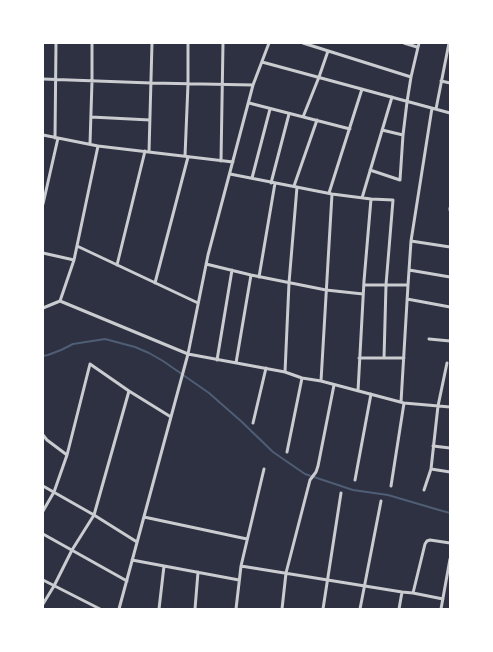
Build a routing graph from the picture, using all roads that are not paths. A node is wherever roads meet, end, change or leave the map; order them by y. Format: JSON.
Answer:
{"nodes":[{"id":1,"x":56,"y":43,"type":"edge"},
{"id":2,"x":92,"y":43,"type":"edge"},
{"id":3,"x":152,"y":43,"type":"edge"},
{"id":4,"x":188,"y":43,"type":"edge"},
{"id":5,"x":223,"y":43,"type":"edge"},
{"id":6,"x":269,"y":43,"type":"edge"},
{"id":7,"x":303,"y":43,"type":"edge"},
{"id":8,"x":404,"y":43,"type":"edge"},
{"id":9,"x":418,"y":43,"type":"edge"},
{"id":10,"x":448,"y":43,"type":"edge"},
{"id":11,"x":417,"y":47,"type":"junction"},
{"id":12,"x":328,"y":51,"type":"junction"},
{"id":13,"x":262,"y":62,"type":"junction"},
{"id":14,"x":319,"y":77,"type":"junction"},
{"id":15,"x":411,"y":77,"type":"junction"},
{"id":16,"x":43,"y":78,"type":"edge"},
{"id":17,"x":56,"y":79,"type":"junction"},
{"id":18,"x":92,"y":81,"type":"junction"},
{"id":19,"x":441,"y":81,"type":"junction"},
{"id":20,"x":450,"y":83,"type":"edge"},
{"id":21,"x":151,"y":84,"type":"junction"},
{"id":22,"x":188,"y":84,"type":"junction"},
{"id":23,"x":222,"y":85,"type":"junction"},
{"id":24,"x":254,"y":85,"type":"junction"},
{"id":25,"x":362,"y":89,"type":"junction"},
{"id":26,"x":392,"y":97,"type":"junction"},
{"id":27,"x":407,"y":102,"type":"junction"},
{"id":28,"x":249,"y":103,"type":"junction"},
{"id":29,"x":432,"y":108,"type":"junction"},
{"id":30,"x":270,"y":109,"type":"junction"},
{"id":31,"x":436,"y":110,"type":"junction"},
{"id":32,"x":450,"y":113,"type":"edge"},
{"id":33,"x":290,"y":114,"type":"junction"},
{"id":34,"x":302,"y":117,"type":"junction"},
{"id":35,"x":91,"y":118,"type":"junction"},
{"id":36,"x":150,"y":120,"type":"junction"},
{"id":37,"x":317,"y":120,"type":"junction"},
{"id":38,"x":350,"y":129,"type":"junction"},
{"id":39,"x":382,"y":130,"type":"junction"},
{"id":40,"x":43,"y":135,"type":"edge"},
{"id":41,"x":403,"y":135,"type":"junction"},
{"id":42,"x":57,"y":138,"type":"junction"},
{"id":43,"x":90,"y":144,"type":"junction"},
{"id":44,"x":98,"y":146,"type":"junction"},
{"id":45,"x":147,"y":152,"type":"junction"},
{"id":46,"x":186,"y":157,"type":"junction"},
{"id":47,"x":221,"y":161,"type":"junction"},
{"id":48,"x":233,"y":162,"type":"junction"},
{"id":49,"x":370,"y":170,"type":"junction"},
{"id":50,"x":230,"y":174,"type":"junction"},
{"id":51,"x":252,"y":178,"type":"junction"},
{"id":52,"x":273,"y":183,"type":"junction"},
{"id":53,"x":296,"y":186,"type":"junction"},
{"id":54,"x":330,"y":193,"type":"junction"},
{"id":55,"x":362,"y":198,"type":"junction"},
{"id":56,"x":371,"y":200,"type":"junction"},
{"id":57,"x":43,"y":204,"type":"edge"},
{"id":58,"x":411,"y":241,"type":"junction"},
{"id":59,"x":77,"y":246,"type":"junction"},
{"id":60,"x":450,"y":247,"type":"edge"},
{"id":61,"x":43,"y":253,"type":"edge"},
{"id":62,"x":74,"y":260,"type":"junction"},
{"id":63,"x":206,"y":264,"type":"junction"},
{"id":64,"x":117,"y":265,"type":"junction"},
{"id":65,"x":232,"y":270,"type":"junction"},
{"id":66,"x":409,"y":270,"type":"junction"},
{"id":67,"x":251,"y":275,"type":"junction"},
{"id":68,"x":259,"y":277,"type":"junction"},
{"id":69,"x":450,"y":277,"type":"edge"},
{"id":70,"x":155,"y":283,"type":"junction"},
{"id":71,"x":289,"y":283,"type":"junction"},
{"id":72,"x":364,"y":285,"type":"junction"},
{"id":73,"x":386,"y":285,"type":"junction"},
{"id":74,"x":408,"y":285,"type":"junction"},
{"id":75,"x":326,"y":290,"type":"junction"},
{"id":76,"x":363,"y":294,"type":"junction"},
{"id":77,"x":407,"y":299,"type":"junction"},
{"id":78,"x":60,"y":301,"type":"junction"},
{"id":79,"x":198,"y":303,"type":"junction"},
{"id":80,"x":450,"y":307,"type":"edge"},
{"id":81,"x":43,"y":308,"type":"edge"},
{"id":82,"x":429,"y":338,"type":"dead end"},
{"id":83,"x":450,"y":342,"type":"edge"},
{"id":84,"x":188,"y":354,"type":"junction"},
{"id":85,"x":360,"y":358,"type":"junction"},
{"id":86,"x":384,"y":358,"type":"junction"},
{"id":87,"x":404,"y":358,"type":"junction"},
{"id":88,"x":217,"y":360,"type":"junction"},
{"id":89,"x":236,"y":363,"type":"junction"},
{"id":90,"x":447,"y":363,"type":"dead end"},
{"id":91,"x":266,"y":368,"type":"junction"},
{"id":92,"x":285,"y":372,"type":"junction"},
{"id":93,"x":302,"y":378,"type":"junction"},
{"id":94,"x":321,"y":381,"type":"junction"},
{"id":95,"x":334,"y":384,"type":"junction"},
{"id":96,"x":129,"y":391,"type":"junction"},
{"id":97,"x":358,"y":391,"type":"junction"},
{"id":98,"x":371,"y":394,"type":"junction"},
{"id":99,"x":402,"y":403,"type":"junction"},
{"id":100,"x":438,"y":406,"type":"junction"},
{"id":101,"x":450,"y":406,"type":"edge"},
{"id":102,"x":171,"y":417,"type":"junction"},
{"id":103,"x":254,"y":423,"type":"dead end"},
{"id":104,"x":43,"y":435,"type":"edge"},
{"id":105,"x":433,"y":446,"type":"junction"},
{"id":106,"x":450,"y":448,"type":"edge"},
{"id":107,"x":288,"y":452,"type":"dead end"},
{"id":108,"x":67,"y":455,"type":"junction"},
{"id":109,"x":264,"y":469,"type":"dead end"},
{"id":110,"x":431,"y":469,"type":"junction"},
{"id":111,"x":450,"y":472,"type":"edge"},
{"id":112,"x":355,"y":480,"type":"dead end"},
{"id":113,"x":43,"y":486,"type":"edge"},
{"id":114,"x":391,"y":486,"type":"dead end"},
{"id":115,"x":424,"y":490,"type":"dead end"},
{"id":116,"x":54,"y":492,"type":"junction"},
{"id":117,"x":340,"y":493,"type":"dead end"},
{"id":118,"x":381,"y":501,"type":"dead end"},
{"id":119,"x":43,"y":511,"type":"edge"},
{"id":120,"x":94,"y":515,"type":"junction"},
{"id":121,"x":144,"y":517,"type":"junction"},
{"id":122,"x":43,"y":534,"type":"edge"},
{"id":123,"x":247,"y":539,"type":"junction"},
{"id":124,"x":137,"y":542,"type":"junction"},
{"id":125,"x":450,"y":543,"type":"edge"},
{"id":126,"x":72,"y":550,"type":"junction"},
{"id":127,"x":450,"y":559,"type":"edge"},
{"id":128,"x":132,"y":560,"type":"junction"},
{"id":129,"x":164,"y":566,"type":"junction"},
{"id":130,"x":241,"y":566,"type":"junction"},
{"id":131,"x":198,"y":572,"type":"junction"},
{"id":132,"x":286,"y":573,"type":"junction"},
{"id":133,"x":43,"y":580,"type":"edge"},
{"id":134,"x":239,"y":580,"type":"junction"},
{"id":135,"x":327,"y":580,"type":"junction"},
{"id":136,"x":127,"y":581,"type":"junction"},
{"id":137,"x":365,"y":585,"type":"junction"},
{"id":138,"x":54,"y":586,"type":"junction"},
{"id":139,"x":402,"y":592,"type":"junction"},
{"id":140,"x":413,"y":593,"type":"junction"},
{"id":141,"x":443,"y":599,"type":"junction"},
{"id":142,"x":43,"y":604,"type":"edge"},
{"id":143,"x":100,"y":609,"type":"edge"},
{"id":144,"x":119,"y":609,"type":"edge"},
{"id":145,"x":159,"y":609,"type":"edge"},
{"id":146,"x":195,"y":609,"type":"edge"},
{"id":147,"x":236,"y":609,"type":"edge"},
{"id":148,"x":282,"y":609,"type":"edge"},
{"id":149,"x":323,"y":609,"type":"edge"},
{"id":150,"x":360,"y":609,"type":"edge"},
{"id":151,"x":399,"y":609,"type":"edge"},
{"id":152,"x":441,"y":609,"type":"edge"}],
"edges":[{"from":1,"to":17,"type":"street"},
{"from":2,"to":18,"type":"street"},
{"from":3,"to":21,"type":"street"},
{"from":4,"to":22,"type":"street"},
{"from":5,"to":23,"type":"street"},
{"from":6,"to":13,"type":"street"},
{"from":7,"to":12,"type":"street"},
{"from":8,"to":11,"type":"street"},
{"from":9,"to":11,"type":"street"},
{"from":10,"to":19,"type":"street"},
{"from":11,"to":15,"type":"street"},
{"from":12,"to":14,"type":"street"},
{"from":12,"to":15,"type":"street"},
{"from":13,"to":14,"type":"street"},
{"from":13,"to":24,"type":"street"},
{"from":14,"to":25,"type":"street"},
{"from":14,"to":34,"type":"street"},
{"from":15,"to":27,"type":"street"},
{"from":16,"to":17,"type":"street"},
{"from":17,"to":18,"type":"street"},
{"from":17,"to":42,"type":"street"},
{"from":18,"to":21,"type":"street"},
{"from":18,"to":35,"type":"street"},
{"from":19,"to":20,"type":"street"},
{"from":19,"to":31,"type":"street"},
{"from":21,"to":22,"type":"street"},
{"from":21,"to":36,"type":"street"},
{"from":22,"to":23,"type":"street"},
{"from":22,"to":46,"type":"street"},
{"from":23,"to":24,"type":"street"},
{"from":23,"to":47,"type":"street"},
{"from":24,"to":28,"type":"street"},
{"from":25,"to":26,"type":"street"},
{"from":25,"to":38,"type":"street"},
{"from":26,"to":27,"type":"street"},
{"from":26,"to":39,"type":"street"},
{"from":27,"to":29,"type":"street"},
{"from":27,"to":41,"type":"street"},
{"from":28,"to":30,"type":"street"},
{"from":28,"to":48,"type":"street"},
{"from":29,"to":31,"type":"street"},
{"from":29,"to":58,"type":"street"},
{"from":30,"to":33,"type":"street"},
{"from":30,"to":51,"type":"street"},
{"from":31,"to":32,"type":"street"},
{"from":33,"to":34,"type":"street"},
{"from":33,"to":52,"type":"street"},
{"from":34,"to":37,"type":"street"},
{"from":35,"to":36,"type":"street"},
{"from":35,"to":43,"type":"street"},
{"from":36,"to":45,"type":"street"},
{"from":37,"to":38,"type":"street"},
{"from":37,"to":53,"type":"street"},
{"from":38,"to":54,"type":"street"},
{"from":39,"to":41,"type":"street"},
{"from":39,"to":49,"type":"street"},
{"from":40,"to":42,"type":"street"},
{"from":41,"to":49,"type":"street"},
{"from":42,"to":43,"type":"street"},
{"from":42,"to":57,"type":"street"},
{"from":43,"to":44,"type":"street"},
{"from":44,"to":45,"type":"street"},
{"from":44,"to":59,"type":"street"},
{"from":45,"to":46,"type":"street"},
{"from":45,"to":64,"type":"street"},
{"from":46,"to":47,"type":"street"},
{"from":46,"to":70,"type":"street"},
{"from":47,"to":48,"type":"street"},
{"from":48,"to":50,"type":"street"},
{"from":49,"to":55,"type":"street"},
{"from":50,"to":51,"type":"street"},
{"from":50,"to":63,"type":"street"},
{"from":51,"to":52,"type":"street"},
{"from":52,"to":53,"type":"street"},
{"from":52,"to":68,"type":"street"},
{"from":53,"to":54,"type":"street"},
{"from":53,"to":71,"type":"street"},
{"from":54,"to":55,"type":"street"},
{"from":54,"to":75,"type":"street"},
{"from":55,"to":56,"type":"street"},
{"from":56,"to":72,"type":"street"},
{"from":56,"to":73,"type":"street"},
{"from":58,"to":60,"type":"street"},
{"from":58,"to":66,"type":"street"},
{"from":59,"to":62,"type":"street"},
{"from":59,"to":64,"type":"street"},
{"from":61,"to":62,"type":"street"},
{"from":62,"to":78,"type":"street"},
{"from":63,"to":65,"type":"street"},
{"from":63,"to":79,"type":"street"},
{"from":64,"to":70,"type":"street"},
{"from":65,"to":67,"type":"street"},
{"from":65,"to":88,"type":"street"},
{"from":66,"to":69,"type":"street"},
{"from":66,"to":74,"type":"street"},
{"from":67,"to":68,"type":"street"},
{"from":67,"to":89,"type":"street"},
{"from":68,"to":71,"type":"street"},
{"from":70,"to":79,"type":"street"},
{"from":71,"to":75,"type":"street"},
{"from":71,"to":92,"type":"street"},
{"from":72,"to":73,"type":"street"},
{"from":72,"to":76,"type":"street"},
{"from":73,"to":74,"type":"street"},
{"from":73,"to":86,"type":"street"},
{"from":74,"to":77,"type":"street"},
{"from":75,"to":76,"type":"street"},
{"from":75,"to":94,"type":"street"},
{"from":76,"to":85,"type":"street"},
{"from":77,"to":80,"type":"street"},
{"from":77,"to":87,"type":"street"},
{"from":78,"to":81,"type":"street"},
{"from":78,"to":84,"type":"street"},
{"from":79,"to":84,"type":"street"},
{"from":82,"to":83,"type":"street"},
{"from":84,"to":88,"type":"street"},
{"from":84,"to":102,"type":"street"},
{"from":85,"to":86,"type":"street"},
{"from":85,"to":97,"type":"street"},
{"from":86,"to":87,"type":"street"},
{"from":87,"to":99,"type":"street"},
{"from":88,"to":89,"type":"street"},
{"from":89,"to":91,"type":"street"},
{"from":90,"to":100,"type":"street"},
{"from":91,"to":92,"type":"street"},
{"from":91,"to":103,"type":"street"},
{"from":92,"to":93,"type":"street"},
{"from":93,"to":94,"type":"street"},
{"from":93,"to":107,"type":"street"},
{"from":94,"to":95,"type":"street"},
{"from":95,"to":97,"type":"street"},
{"from":95,"to":132,"type":"street"},
{"from":96,"to":102,"type":"street"},
{"from":96,"to":108,"type":"street"},
{"from":96,"to":120,"type":"street"},
{"from":97,"to":98,"type":"street"},
{"from":98,"to":99,"type":"street"},
{"from":98,"to":112,"type":"street"},
{"from":99,"to":100,"type":"street"},
{"from":99,"to":114,"type":"street"},
{"from":100,"to":101,"type":"street"},
{"from":100,"to":105,"type":"street"},
{"from":102,"to":121,"type":"street"},
{"from":104,"to":108,"type":"street"},
{"from":105,"to":106,"type":"street"},
{"from":105,"to":110,"type":"street"},
{"from":108,"to":116,"type":"street"},
{"from":109,"to":123,"type":"street"},
{"from":110,"to":111,"type":"street"},
{"from":110,"to":115,"type":"street"},
{"from":113,"to":116,"type":"street"},
{"from":116,"to":119,"type":"street"},
{"from":116,"to":120,"type":"street"},
{"from":117,"to":135,"type":"street"},
{"from":118,"to":137,"type":"street"},
{"from":120,"to":124,"type":"street"},
{"from":120,"to":126,"type":"street"},
{"from":121,"to":123,"type":"street"},
{"from":121,"to":124,"type":"street"},
{"from":122,"to":126,"type":"street"},
{"from":123,"to":130,"type":"street"},
{"from":124,"to":128,"type":"street"},
{"from":125,"to":140,"type":"street"},
{"from":126,"to":136,"type":"street"},
{"from":126,"to":138,"type":"street"},
{"from":127,"to":141,"type":"street"},
{"from":128,"to":129,"type":"street"},
{"from":128,"to":136,"type":"street"},
{"from":129,"to":131,"type":"street"},
{"from":129,"to":145,"type":"street"},
{"from":130,"to":132,"type":"street"},
{"from":130,"to":134,"type":"street"},
{"from":131,"to":134,"type":"street"},
{"from":131,"to":146,"type":"street"},
{"from":132,"to":135,"type":"street"},
{"from":132,"to":148,"type":"street"},
{"from":133,"to":138,"type":"street"},
{"from":134,"to":147,"type":"street"},
{"from":135,"to":137,"type":"street"},
{"from":135,"to":149,"type":"street"},
{"from":136,"to":144,"type":"street"},
{"from":137,"to":139,"type":"street"},
{"from":137,"to":150,"type":"street"},
{"from":138,"to":142,"type":"street"},
{"from":138,"to":143,"type":"street"},
{"from":139,"to":140,"type":"street"},
{"from":139,"to":151,"type":"street"},
{"from":140,"to":141,"type":"street"},
{"from":141,"to":152,"type":"street"}]}
